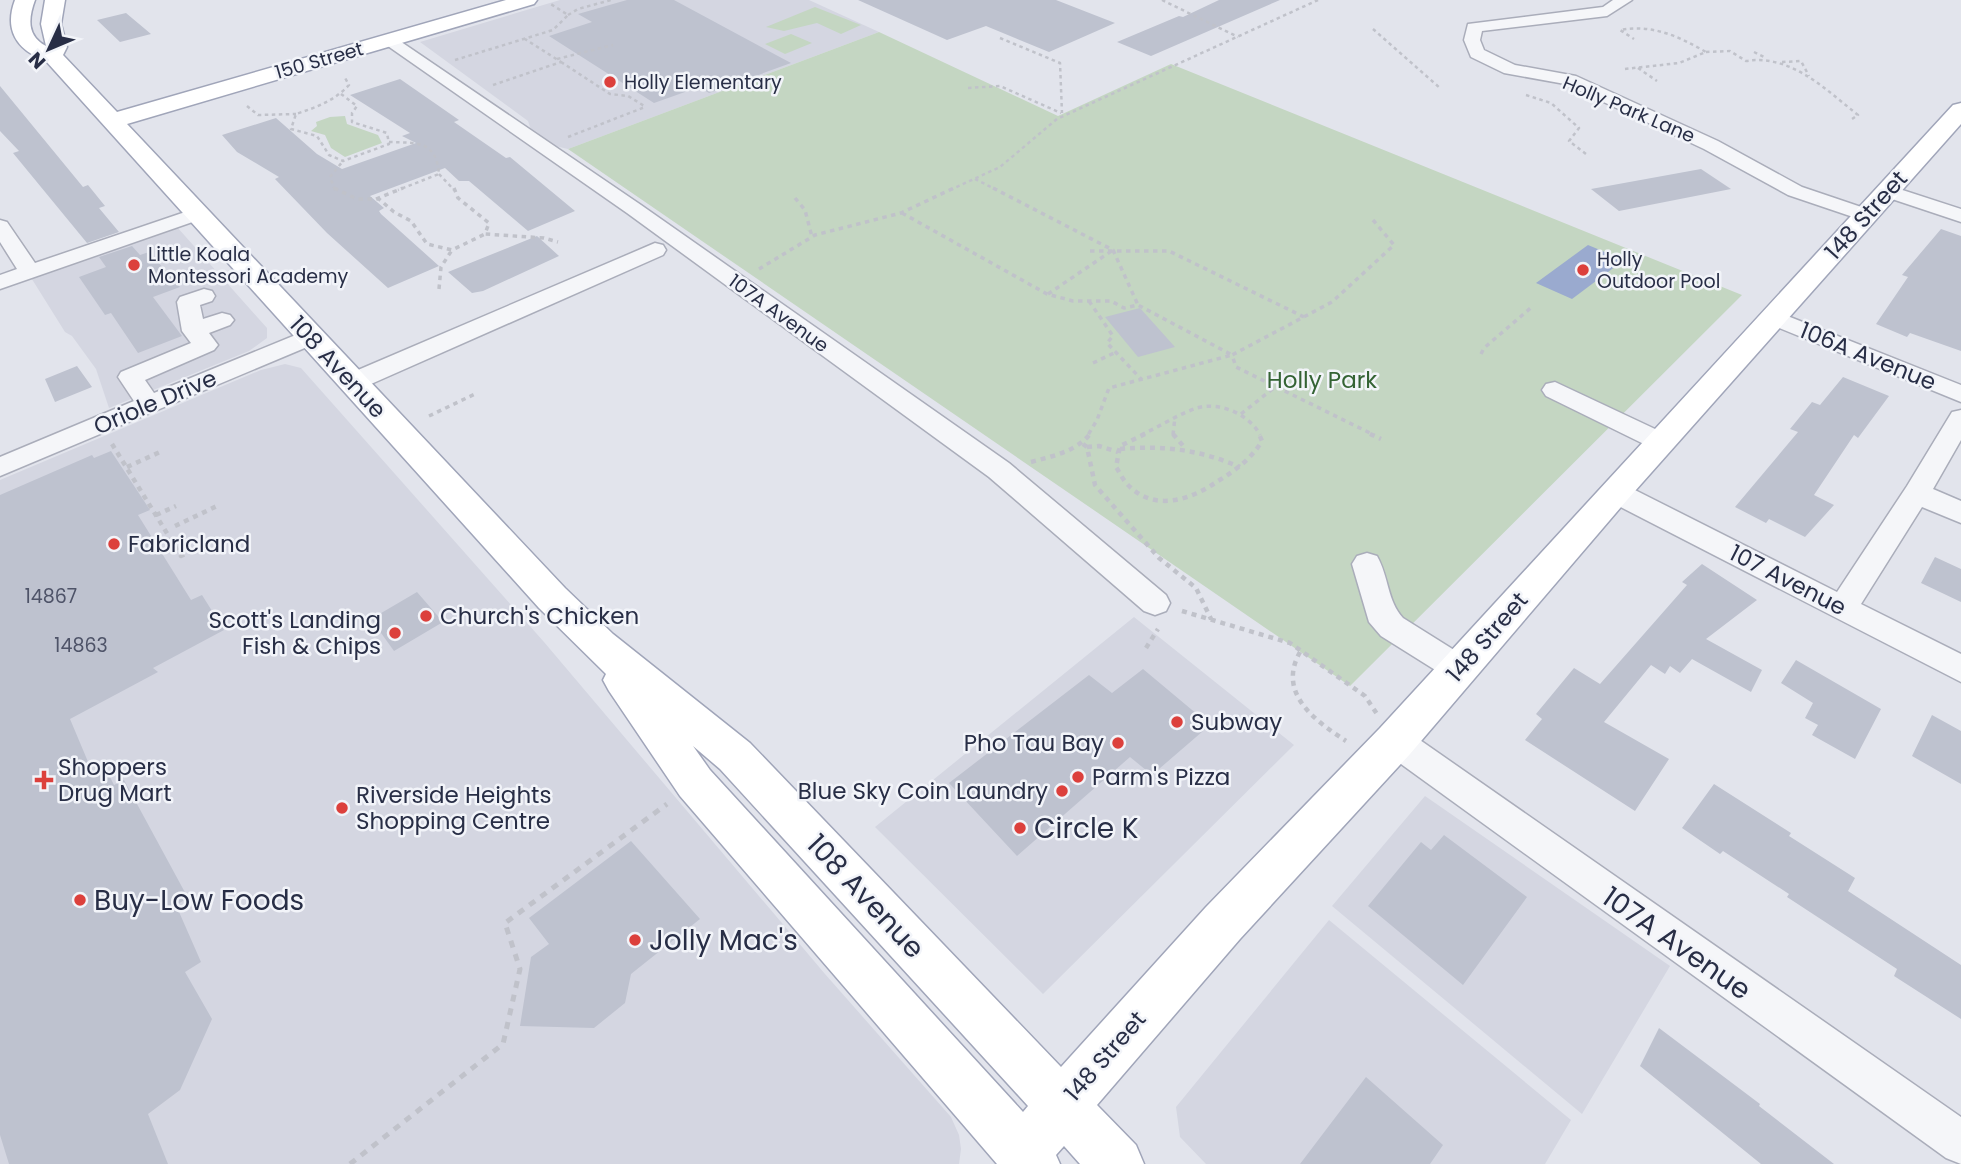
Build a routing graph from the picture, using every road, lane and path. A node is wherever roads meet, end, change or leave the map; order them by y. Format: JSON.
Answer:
{"nodes":[{"id":1,"x":24,"y":0,"type":"edge"},
{"id":2,"x":527,"y":0,"type":"edge"},
{"id":3,"x":611,"y":0,"type":"edge"},
{"id":4,"x":1162,"y":0,"type":"edge"},
{"id":5,"x":1318,"y":0,"type":"edge"},
{"id":6,"x":1624,"y":0,"type":"edge"},
{"id":7,"x":549,"y":3,"type":"dead end"},
{"id":8,"x":50,"y":5,"type":"edge"},
{"id":9,"x":568,"y":15,"type":"junction"},
{"id":10,"x":1373,"y":29,"type":"dead end"},
{"id":11,"x":1238,"y":37,"type":"junction"},
{"id":12,"x":525,"y":38,"type":"junction"},
{"id":13,"x":1000,"y":38,"type":"dead end"},
{"id":14,"x":1634,"y":39,"type":"dead end"},
{"id":15,"x":391,"y":40,"type":"junction"},
{"id":16,"x":613,"y":45,"type":"dead end"},
{"id":17,"x":1706,"y":52,"type":"junction"},
{"id":18,"x":1754,"y":52,"type":"dead end"},
{"id":19,"x":52,"y":56,"type":"junction"},
{"id":20,"x":1766,"y":58,"type":"junction"},
{"id":21,"x":557,"y":59,"type":"junction"},
{"id":22,"x":454,"y":60,"type":"dead end"},
{"id":23,"x":561,"y":62,"type":"junction"},
{"id":24,"x":1777,"y":62,"type":"junction"},
{"id":25,"x":1638,"y":68,"type":"junction"},
{"id":26,"x":1625,"y":69,"type":"dead end"},
{"id":27,"x":344,"y":76,"type":"dead end"},
{"id":28,"x":1809,"y":76,"type":"junction"},
{"id":29,"x":1657,"y":80,"type":"dead end"},
{"id":30,"x":485,"y":88,"type":"dead end"},
{"id":31,"x":968,"y":88,"type":"dead end"},
{"id":32,"x":1440,"y":88,"type":"dead end"},
{"id":33,"x":1516,"y":92,"type":"dead end"},
{"id":34,"x":341,"y":94,"type":"junction"},
{"id":35,"x":247,"y":106,"type":"dead end"},
{"id":36,"x":1961,"y":110,"type":"edge"},
{"id":37,"x":296,"y":114,"type":"junction"},
{"id":38,"x":1064,"y":114,"type":"junction"},
{"id":39,"x":1852,"y":119,"type":"dead end"},
{"id":40,"x":112,"y":121,"type":"junction"},
{"id":41,"x":559,"y":140,"type":"dead end"},
{"id":42,"x":388,"y":142,"type":"junction"},
{"id":43,"x":1586,"y":153,"type":"dead end"},
{"id":44,"x":343,"y":161,"type":"junction"},
{"id":45,"x":439,"y":174,"type":"junction"},
{"id":46,"x":974,"y":179,"type":"junction"},
{"id":47,"x":795,"y":198,"type":"dead end"},
{"id":48,"x":376,"y":199,"type":"junction"},
{"id":49,"x":1875,"y":204,"type":"junction"},
{"id":50,"x":901,"y":213,"type":"junction"},
{"id":51,"x":1961,"y":216,"type":"edge"},
{"id":52,"x":201,"y":218,"type":"junction"},
{"id":53,"x":1373,"y":220,"type":"dead end"},
{"id":54,"x":0,"y":226,"type":"edge"},
{"id":55,"x":485,"y":234,"type":"junction"},
{"id":56,"x":812,"y":237,"type":"junction"},
{"id":57,"x":558,"y":242,"type":"dead end"},
{"id":58,"x":452,"y":250,"type":"junction"},
{"id":59,"x":655,"y":250,"type":"dead end"},
{"id":60,"x":1113,"y":250,"type":"junction"},
{"id":61,"x":1090,"y":251,"type":"dead end"},
{"id":62,"x":39,"y":274,"type":"junction"},
{"id":63,"x":752,"y":274,"type":"dead end"},
{"id":64,"x":0,"y":282,"type":"edge"},
{"id":65,"x":439,"y":289,"type":"dead end"},
{"id":66,"x":1047,"y":294,"type":"junction"},
{"id":67,"x":204,"y":296,"type":"dead end"},
{"id":68,"x":1088,"y":300,"type":"junction"},
{"id":69,"x":1138,"y":306,"type":"junction"},
{"id":70,"x":1532,"y":306,"type":"dead end"},
{"id":71,"x":1775,"y":317,"type":"junction"},
{"id":72,"x":1304,"y":318,"type":"junction"},
{"id":73,"x":222,"y":320,"type":"dead end"},
{"id":74,"x":194,"y":331,"type":"junction"},
{"id":75,"x":311,"y":337,"type":"junction"},
{"id":76,"x":1114,"y":353,"type":"junction"},
{"id":77,"x":1232,"y":355,"type":"junction"},
{"id":78,"x":1481,"y":355,"type":"dead end"},
{"id":79,"x":176,"y":358,"type":"junction"},
{"id":80,"x":142,"y":362,"type":"dead end"},
{"id":81,"x":1093,"y":363,"type":"dead end"},
{"id":82,"x":1143,"y":380,"type":"junction"},
{"id":83,"x":353,"y":382,"type":"junction"},
{"id":84,"x":1275,"y":387,"type":"junction"},
{"id":85,"x":1555,"y":390,"type":"dead end"},
{"id":86,"x":477,"y":393,"type":"dead end"},
{"id":87,"x":1961,"y":394,"type":"edge"},
{"id":88,"x":149,"y":405,"type":"junction"},
{"id":89,"x":1241,"y":414,"type":"junction"},
{"id":90,"x":429,"y":416,"type":"dead end"},
{"id":91,"x":1175,"y":417,"type":"junction"},
{"id":92,"x":1961,"y":418,"type":"edge"},
{"id":93,"x":1381,"y":439,"type":"dead end"},
{"id":94,"x":1661,"y":442,"type":"junction"},
{"id":95,"x":1085,"y":446,"type":"junction"},
{"id":96,"x":1185,"y":448,"type":"junction"},
{"id":97,"x":1118,"y":450,"type":"junction"},
{"id":98,"x":116,"y":451,"type":"dead end"},
{"id":99,"x":160,"y":452,"type":"dead end"},
{"id":100,"x":1023,"y":464,"type":"dead end"},
{"id":101,"x":0,"y":467,"type":"edge"},
{"id":102,"x":127,"y":467,"type":"junction"},
{"id":103,"x":1241,"y":468,"type":"junction"},
{"id":104,"x":1615,"y":492,"type":"junction"},
{"id":105,"x":1917,"y":493,"type":"junction"},
{"id":106,"x":176,"y":506,"type":"dead end"},
{"id":107,"x":217,"y":506,"type":"dead end"},
{"id":108,"x":1961,"y":513,"type":"edge"},
{"id":109,"x":156,"y":515,"type":"junction"},
{"id":110,"x":175,"y":526,"type":"dead end"},
{"id":111,"x":192,"y":551,"type":"dead end"},
{"id":112,"x":1367,"y":564,"type":"dead end"},
{"id":113,"x":1155,"y":603,"type":"joint"},
{"id":114,"x":1843,"y":608,"type":"junction"},
{"id":115,"x":1211,"y":619,"type":"junction"},
{"id":116,"x":599,"y":645,"type":"junction"},
{"id":117,"x":1300,"y":652,"type":"junction"},
{"id":118,"x":1459,"y":669,"type":"junction"},
{"id":119,"x":1961,"y":669,"type":"edge"},
{"id":120,"x":1346,"y":741,"type":"dead end"},
{"id":121,"x":1395,"y":741,"type":"junction"},
{"id":122,"x":695,"y":783,"type":"junction"},
{"id":123,"x":1063,"y":1105,"type":"junction"},
{"id":124,"x":1961,"y":1143,"type":"edge"},
{"id":125,"x":1023,"y":1160,"type":"edge"},
{"id":126,"x":350,"y":1164,"type":"edge"},
{"id":127,"x":1117,"y":1164,"type":"edge"}],
"edges":[{"from":1,"to":19,"type":"main road","name":"108 Avenue"},
{"from":2,"to":15,"type":"main road","name":"150 Street"},
{"from":3,"to":9,"type":"path"},
{"from":4,"to":11,"type":"path"},
{"from":5,"to":11,"type":"path"},
{"from":6,"to":49,"type":"street","name":"Holly Park Lane"},
{"from":7,"to":9,"type":"path"},
{"from":8,"to":19,"type":"main road"},
{"from":9,"to":12,"type":"path"},
{"from":10,"to":32,"type":"path"},
{"from":11,"to":38,"type":"path"},
{"from":12,"to":21,"type":"path"},
{"from":12,"to":22,"type":"path"},
{"from":13,"to":38,"type":"path"},
{"from":14,"to":17,"type":"path"},
{"from":15,"to":40,"type":"main road","name":"150 Street"},
{"from":15,"to":113,"type":"street","name":"107A Avenue"},
{"from":16,"to":21,"type":"path"},
{"from":17,"to":20,"type":"path"},
{"from":17,"to":25,"type":"path"},
{"from":18,"to":20,"type":"path"},
{"from":19,"to":40,"type":"main road","name":"108 Avenue"},
{"from":20,"to":24,"type":"path"},
{"from":21,"to":23,"type":"path"},
{"from":23,"to":30,"type":"path"},
{"from":23,"to":41,"type":"path"},
{"from":24,"to":28,"type":"path"},
{"from":24,"to":28,"type":"path"},
{"from":25,"to":26,"type":"path"},
{"from":25,"to":29,"type":"path"},
{"from":27,"to":34,"type":"path"},
{"from":28,"to":39,"type":"path"},
{"from":31,"to":38,"type":"path"},
{"from":33,"to":43,"type":"path"},
{"from":34,"to":37,"type":"path"},
{"from":34,"to":42,"type":"path"},
{"from":35,"to":37,"type":"path"},
{"from":36,"to":49,"type":"main road","name":"148 Street"},
{"from":37,"to":44,"type":"path"},
{"from":38,"to":46,"type":"path"},
{"from":40,"to":52,"type":"main road","name":"108 Avenue"},
{"from":42,"to":44,"type":"path"},
{"from":42,"to":45,"type":"path"},
{"from":44,"to":48,"type":"path"},
{"from":45,"to":48,"type":"path"},
{"from":45,"to":55,"type":"path"},
{"from":46,"to":50,"type":"path"},
{"from":46,"to":60,"type":"path"},
{"from":47,"to":56,"type":"path"},
{"from":48,"to":58,"type":"path"},
{"from":49,"to":51,"type":"street","name":"Holly Park Lane"},
{"from":49,"to":71,"type":"main road","name":"148 Street"},
{"from":50,"to":56,"type":"path"},
{"from":50,"to":66,"type":"path"},
{"from":52,"to":62,"type":"street"},
{"from":52,"to":75,"type":"main road","name":"108 Avenue"},
{"from":53,"to":72,"type":"path"},
{"from":54,"to":62,"type":"street"},
{"from":55,"to":57,"type":"path"},
{"from":55,"to":58,"type":"path"},
{"from":56,"to":63,"type":"path"},
{"from":58,"to":65,"type":"path"},
{"from":59,"to":83,"type":"street"},
{"from":60,"to":61,"type":"path"},
{"from":60,"to":66,"type":"path"},
{"from":60,"to":69,"type":"path"},
{"from":60,"to":72,"type":"path"},
{"from":62,"to":64,"type":"street"},
{"from":66,"to":68,"type":"path"},
{"from":67,"to":74,"type":"street"},
{"from":68,"to":69,"type":"path"},
{"from":68,"to":76,"type":"path"},
{"from":69,"to":77,"type":"path"},
{"from":70,"to":78,"type":"path"},
{"from":71,"to":87,"type":"street","name":"106A Avenue"},
{"from":71,"to":94,"type":"main road","name":"148 Street"},
{"from":72,"to":77,"type":"path"},
{"from":73,"to":74,"type":"street"},
{"from":74,"to":79,"type":"street"},
{"from":75,"to":83,"type":"main road","name":"108 Avenue"},
{"from":75,"to":88,"type":"street","name":"Oriole Drive"},
{"from":76,"to":81,"type":"path"},
{"from":76,"to":82,"type":"path"},
{"from":77,"to":82,"type":"path"},
{"from":77,"to":84,"type":"path"},
{"from":79,"to":80,"type":"street"},
{"from":79,"to":88,"type":"street"},
{"from":82,"to":95,"type":"path"},
{"from":83,"to":116,"type":"main road","name":"108 Avenue"},
{"from":84,"to":89,"type":"path"},
{"from":84,"to":93,"type":"path"},
{"from":85,"to":94,"type":"street"},
{"from":86,"to":90,"type":"path"},
{"from":88,"to":101,"type":"street","name":"Oriole Drive"},
{"from":89,"to":91,"type":"path"},
{"from":89,"to":103,"type":"path"},
{"from":91,"to":96,"type":"path"},
{"from":91,"to":97,"type":"path"},
{"from":92,"to":105,"type":"street"},
{"from":94,"to":104,"type":"main road","name":"148 Street"},
{"from":95,"to":97,"type":"path"},
{"from":95,"to":100,"type":"path"},
{"from":95,"to":115,"type":"path"},
{"from":96,"to":97,"type":"path"},
{"from":96,"to":103,"type":"path"},
{"from":97,"to":103,"type":"path"},
{"from":98,"to":102,"type":"path"},
{"from":99,"to":102,"type":"path"},
{"from":102,"to":109,"type":"path"},
{"from":104,"to":114,"type":"street","name":"107 Avenue"},
{"from":104,"to":118,"type":"main road","name":"148 Street"},
{"from":105,"to":108,"type":"street"},
{"from":105,"to":114,"type":"street"},
{"from":106,"to":109,"type":"path"},
{"from":107,"to":110,"type":"path"},
{"from":109,"to":111,"type":"path"},
{"from":112,"to":118,"type":"street"},
{"from":113,"to":115,"type":"path"},
{"from":114,"to":119,"type":"street","name":"107 Avenue"},
{"from":115,"to":117,"type":"path"},
{"from":116,"to":122,"type":"main road","name":"108 Avenue"},
{"from":116,"to":123,"type":"main road","name":"108 Avenue"},
{"from":117,"to":120,"type":"path"},
{"from":117,"to":121,"type":"path"},
{"from":118,"to":121,"type":"main road","name":"148 Street"},
{"from":121,"to":123,"type":"main road","name":"148 Street"},
{"from":121,"to":124,"type":"street","name":"107A Avenue"},
{"from":122,"to":125,"type":"main road","name":"108 Avenue"},
{"from":122,"to":126,"type":"path"},
{"from":123,"to":125,"type":"main road","name":"148 Street"},
{"from":123,"to":127,"type":"main road","name":"108 Avenue"}]}
